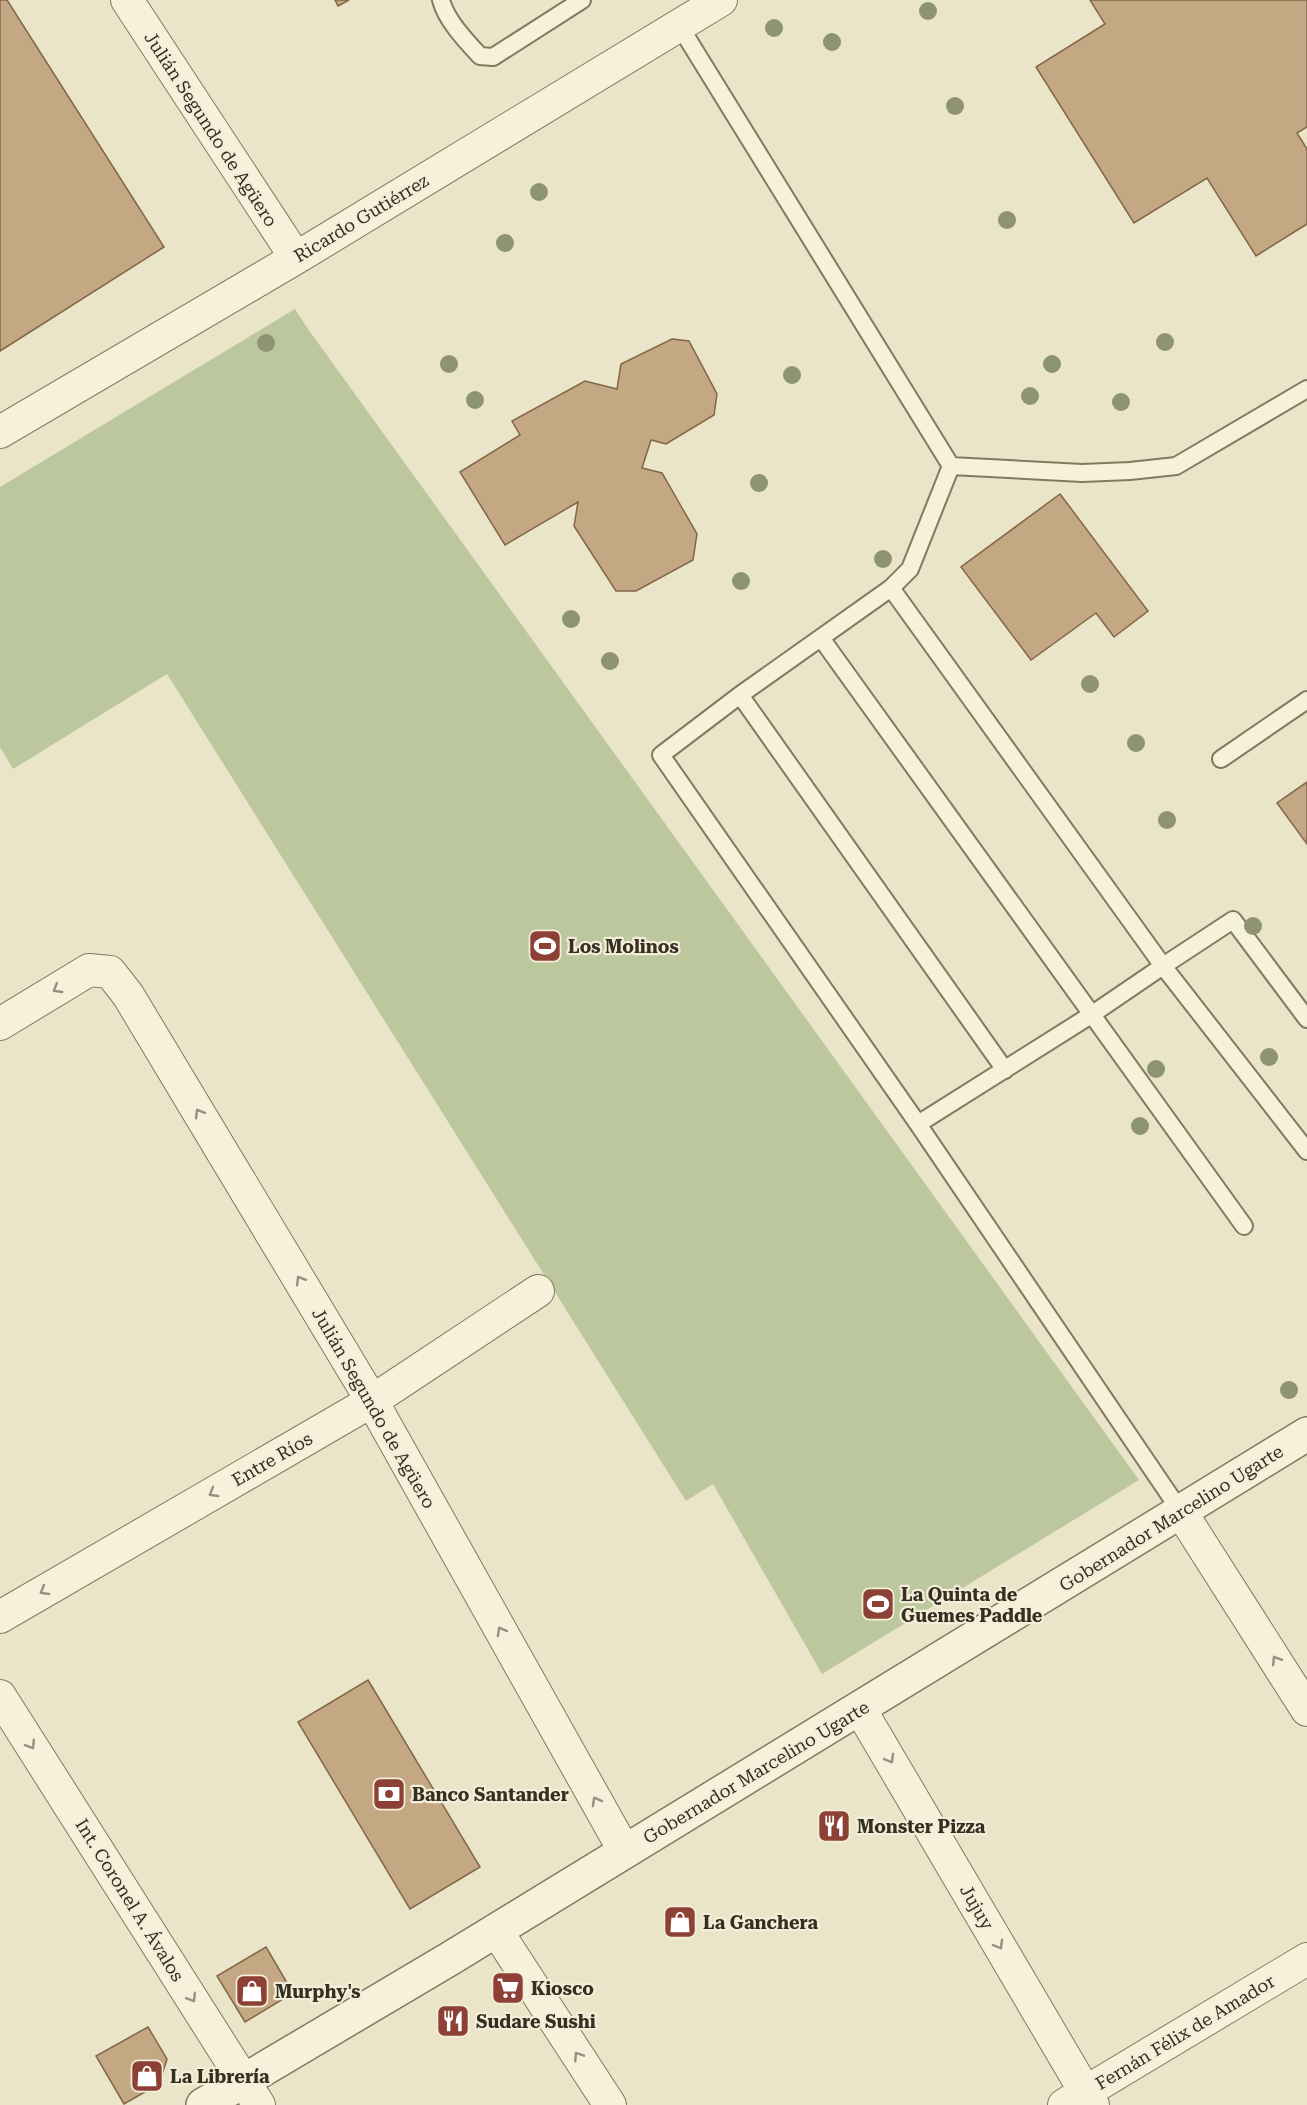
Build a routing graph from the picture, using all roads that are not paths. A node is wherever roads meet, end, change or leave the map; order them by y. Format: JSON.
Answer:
{"nodes":[{"id":1,"x":127,"y":0,"type":"edge"},
{"id":2,"x":441,"y":0,"type":"edge"},
{"id":3,"x":582,"y":0,"type":"edge"},
{"id":4,"x":721,"y":0,"type":"edge"},
{"id":5,"x":679,"y":25,"type":"junction"},
{"id":6,"x":296,"y":258,"type":"junction"},
{"id":7,"x":1307,"y":389,"type":"edge"},
{"id":8,"x":0,"y":432,"type":"edge"},
{"id":9,"x":951,"y":466,"type":"junction"},
{"id":10,"x":891,"y":588,"type":"junction"},
{"id":11,"x":821,"y":638,"type":"junction"},
{"id":12,"x":740,"y":695,"type":"junction"},
{"id":13,"x":1307,"y":700,"type":"edge"},
{"id":14,"x":1221,"y":759,"type":"dead end"},
{"id":15,"x":1163,"y":966,"type":"junction"},
{"id":16,"x":1090,"y":1015,"type":"junction"},
{"id":17,"x":1307,"y":1019,"type":"edge"},
{"id":18,"x":0,"y":1024,"type":"edge"},
{"id":19,"x":1005,"y":1070,"type":"junction"},
{"id":20,"x":918,"y":1124,"type":"junction"},
{"id":21,"x":1307,"y":1151,"type":"edge"},
{"id":22,"x":1244,"y":1226,"type":"dead end"},
{"id":23,"x":538,"y":1291,"type":"dead end"},
{"id":24,"x":372,"y":1401,"type":"junction"},
{"id":25,"x":1307,"y":1434,"type":"edge"},
{"id":26,"x":1181,"y":1512,"type":"junction"},
{"id":27,"x":0,"y":1617,"type":"edge"},
{"id":28,"x":0,"y":1696,"type":"edge"},
{"id":29,"x":860,"y":1709,"type":"junction"},
{"id":30,"x":1307,"y":1710,"type":"edge"},
{"id":31,"x":625,"y":1852,"type":"junction"},
{"id":32,"x":496,"y":1930,"type":"junction"},
{"id":33,"x":1307,"y":1959,"type":"edge"},
{"id":34,"x":252,"y":2092,"type":"edge"},
{"id":35,"x":1081,"y":2101,"type":"edge"},
{"id":36,"x":203,"y":2105,"type":"edge"},
{"id":37,"x":610,"y":2105,"type":"edge"}],
"edges":[{"from":1,"to":6,"type":"street","name":"Julián Segundo de Agüero"},
{"from":2,"to":3,"type":"lane"},
{"from":4,"to":5,"type":"street","name":"Ricardo Gutiérrez"},
{"from":5,"to":6,"type":"street","name":"Ricardo Gutiérrez"},
{"from":5,"to":9,"type":"lane"},
{"from":6,"to":8,"type":"street","name":"Ricardo Gutiérrez"},
{"from":7,"to":9,"type":"lane"},
{"from":9,"to":10,"type":"lane"},
{"from":10,"to":11,"type":"lane"},
{"from":10,"to":15,"type":"lane"},
{"from":11,"to":12,"type":"lane"},
{"from":11,"to":16,"type":"lane"},
{"from":12,"to":19,"type":"lane"},
{"from":12,"to":20,"type":"lane"},
{"from":13,"to":14,"type":"lane"},
{"from":15,"to":16,"type":"lane"},
{"from":15,"to":17,"type":"lane"},
{"from":15,"to":21,"type":"lane"},
{"from":16,"to":19,"type":"lane"},
{"from":16,"to":22,"type":"lane"},
{"from":24,"to":18,"type":"street","name":"Julián Segundo de Agüero","one_way":true},
{"from":19,"to":20,"type":"lane"},
{"from":20,"to":26,"type":"lane"},
{"from":23,"to":24,"type":"street","name":"Entre Ríos"},
{"from":24,"to":27,"type":"street","name":"Entre Ríos","one_way":true},
{"from":31,"to":24,"type":"street","name":"Julián Segundo de Agüero","one_way":true},
{"from":25,"to":26,"type":"street","name":"Gobernador Marcelino Ugarte"},
{"from":26,"to":29,"type":"street","name":"Gobernador Marcelino Ugarte"},
{"from":30,"to":26,"type":"street","one_way":true},
{"from":28,"to":34,"type":"street","name":"Int. Coronel A. Ávalos","one_way":true},
{"from":29,"to":31,"type":"street","name":"Gobernador Marcelino Ugarte"},
{"from":29,"to":35,"type":"street","name":"Jujuy","one_way":true},
{"from":31,"to":32,"type":"street","name":"Gobernador Marcelino Ugarte"},
{"from":32,"to":34,"type":"street","name":"Gobernador Marcelino Ugarte"},
{"from":37,"to":32,"type":"street","one_way":true},
{"from":33,"to":35,"type":"street","name":"Fernán Félix de Amador"},
{"from":34,"to":36,"type":"street","name":"Gobernador Marcelino Ugarte"}]}
